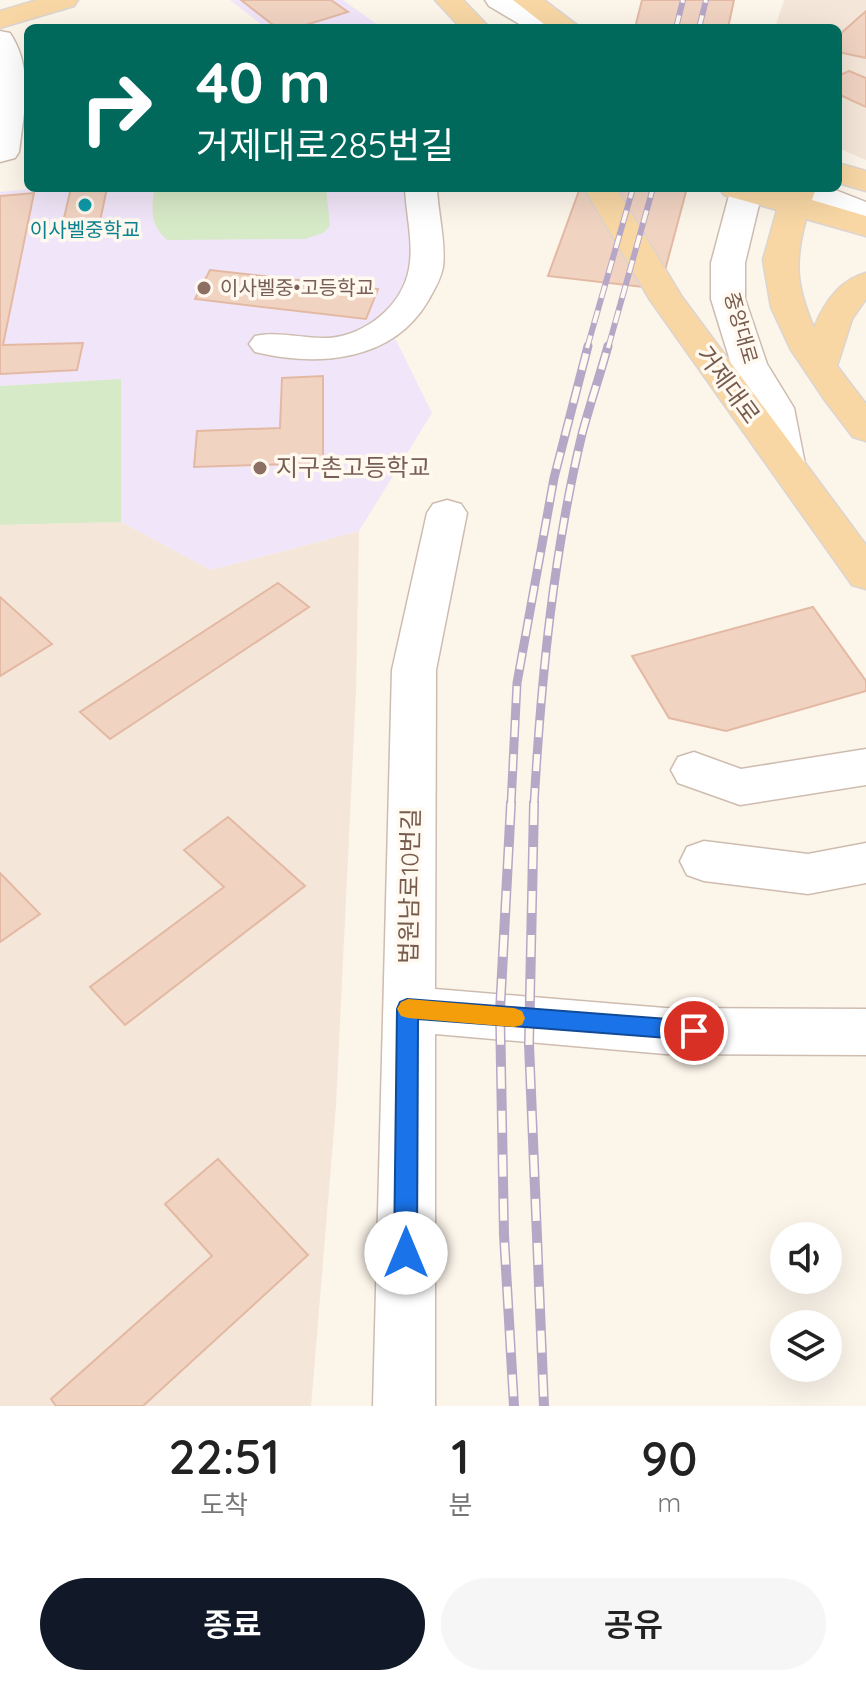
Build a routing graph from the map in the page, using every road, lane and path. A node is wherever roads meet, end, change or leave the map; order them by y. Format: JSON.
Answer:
{"nodes":[{"id":1,"x":65,"y":0,"type":"edge"},
{"id":2,"x":448,"y":0,"type":"edge"},
{"id":3,"x":481,"y":0,"type":"edge"},
{"id":4,"x":498,"y":0,"type":"edge"},
{"id":5,"x":526,"y":0,"type":"edge"},
{"id":6,"x":0,"y":20,"type":"edge"},
{"id":7,"x":472,"y":24,"type":"edge"},
{"id":8,"x":512,"y":24,"type":"edge"},
{"id":9,"x":538,"y":24,"type":"edge"},
{"id":10,"x":561,"y":24,"type":"edge"},
{"id":11,"x":0,"y":39,"type":"edge"},
{"id":12,"x":0,"y":153,"type":"edge"},
{"id":13,"x":842,"y":173,"type":"edge"},
{"id":14,"x":866,"y":182,"type":"edge"},
{"id":15,"x":842,"y":185,"type":"edge"},
{"id":16,"x":421,"y":192,"type":"edge"},
{"id":17,"x":602,"y":192,"type":"edge"},
{"id":18,"x":742,"y":192,"type":"edge"},
{"id":19,"x":798,"y":193,"type":"edge"},
{"id":20,"x":866,"y":194,"type":"edge"},
{"id":21,"x":866,"y":213,"type":"edge"},
{"id":22,"x":866,"y":226,"type":"edge"},
{"id":23,"x":866,"y":283,"type":"edge"},
{"id":24,"x":267,"y":344,"type":"dead end"},
{"id":25,"x":819,"y":366,"type":"junction"},
{"id":26,"x":866,"y":429,"type":"edge"},
{"id":27,"x":786,"y":464,"type":"junction"},
{"id":28,"x":447,"y":513,"type":"dead end"},
{"id":29,"x":852,"y":538,"type":"edge"},
{"id":30,"x":866,"y":575,"type":"edge"},
{"id":31,"x":866,"y":767,"type":"edge"},
{"id":32,"x":694,"y":770,"type":"dead end"},
{"id":33,"x":704,"y":861,"type":"dead end"},
{"id":34,"x":866,"y":863,"type":"edge"},
{"id":35,"x":407,"y":1009,"type":"junction"},
{"id":36,"x":866,"y":1032,"type":"edge"},
{"id":37,"x":404,"y":1406,"type":"edge"}],
"edges":[{"from":1,"to":6,"type":"main road"},
{"from":2,"to":7,"type":"main road"},
{"from":3,"to":8,"type":"street"},
{"from":4,"to":9,"type":"street"},
{"from":5,"to":10,"type":"main road"},
{"from":11,"to":12,"type":"street"},
{"from":13,"to":14,"type":"main road"},
{"from":15,"to":20,"type":"street"},
{"from":16,"to":24,"type":"street"},
{"from":17,"to":27,"type":"main road","name":"거제대로"},
{"from":18,"to":27,"type":"street","name":"중앙대로"},
{"from":19,"to":21,"type":"street"},
{"from":19,"to":22,"type":"main road"},
{"from":19,"to":25,"type":"main road"},
{"from":23,"to":25,"type":"main road"},
{"from":25,"to":26,"type":"main road"},
{"from":27,"to":29,"type":"main road","name":"거제대로"},
{"from":28,"to":35,"type":"street","name":"법원남로10번길"},
{"from":29,"to":30,"type":"main road","name":"거제대로"},
{"from":31,"to":32,"type":"street"},
{"from":33,"to":34,"type":"street"},
{"from":35,"to":36,"type":"street"},
{"from":35,"to":37,"type":"street","name":"법원남로10번길"}]}
